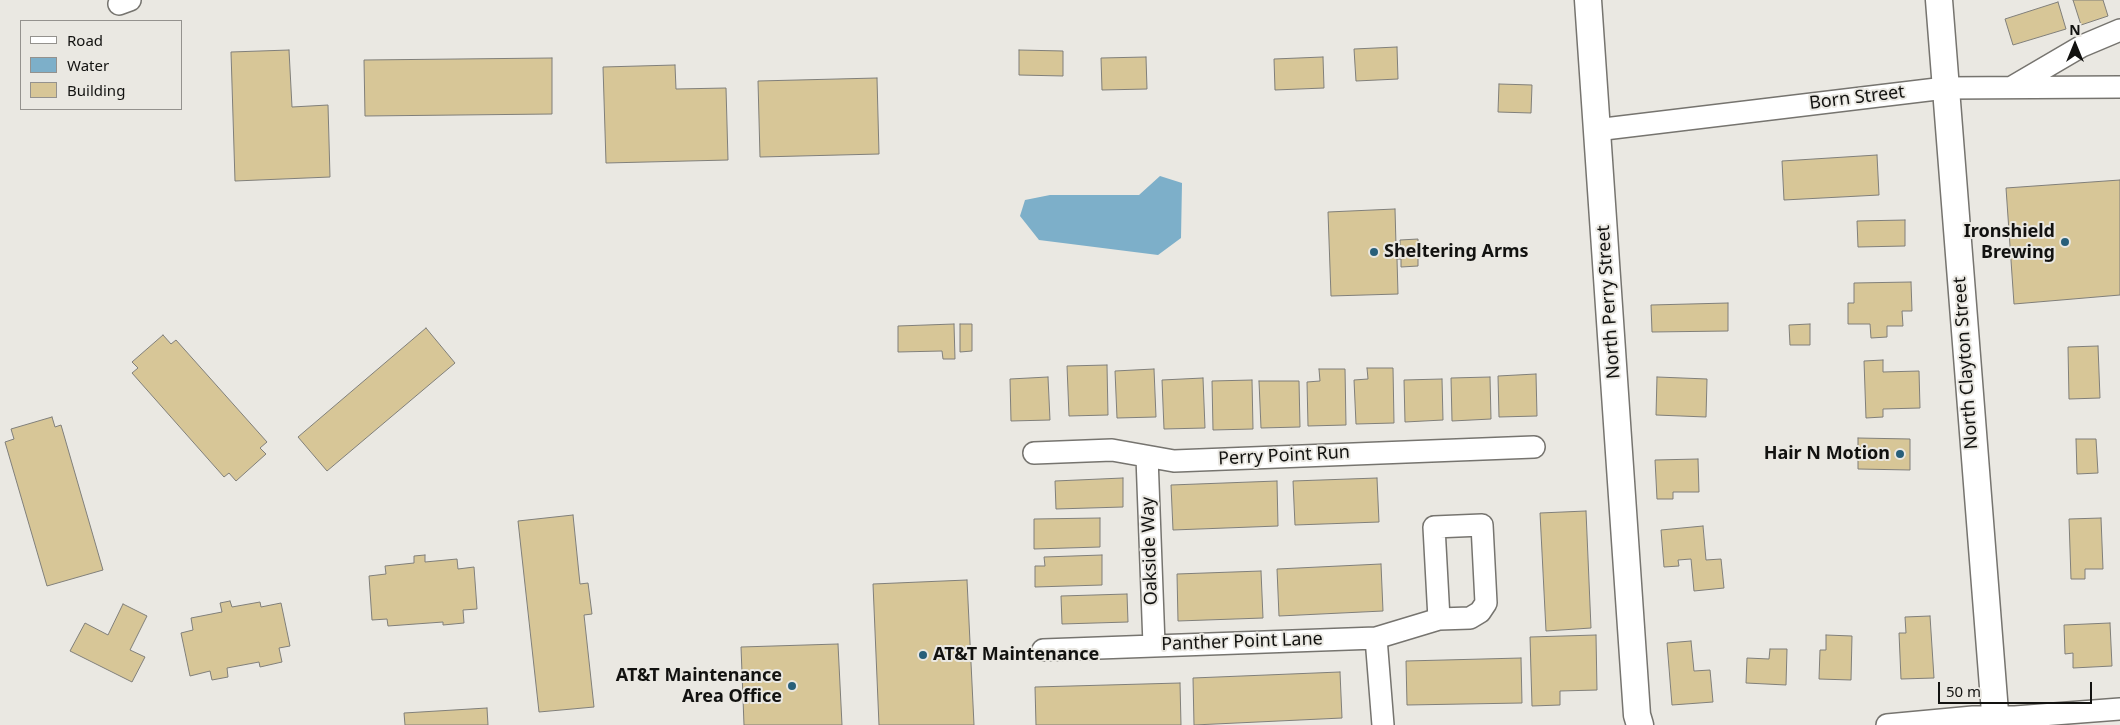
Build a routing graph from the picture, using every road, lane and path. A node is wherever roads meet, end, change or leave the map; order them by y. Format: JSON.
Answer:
{"nodes":[{"id":1,"x":1588,"y":0,"type":"edge"},
{"id":2,"x":1939,"y":0,"type":"edge"},
{"id":3,"x":2120,"y":30,"type":"edge"},
{"id":4,"x":2120,"y":87,"type":"edge"},
{"id":5,"x":1945,"y":88,"type":"junction"},
{"id":6,"x":2012,"y":88,"type":"junction"},
{"id":7,"x":1596,"y":130,"type":"junction"},
{"id":8,"x":1534,"y":447,"type":"dead end"},
{"id":9,"x":1034,"y":453,"type":"dead end"},
{"id":10,"x":1147,"y":457,"type":"junction"},
{"id":11,"x":1439,"y":619,"type":"junction"},
{"id":12,"x":1376,"y":638,"type":"junction"},
{"id":13,"x":1154,"y":645,"type":"junction"},
{"id":14,"x":1043,"y":650,"type":"dead end"},
{"id":15,"x":2120,"y":709,"type":"edge"},
{"id":16,"x":1995,"y":721,"type":"edge"},
{"id":17,"x":1382,"y":725,"type":"edge"},
{"id":18,"x":1640,"y":725,"type":"edge"},
{"id":19,"x":1887,"y":725,"type":"edge"}],
"edges":[{"from":1,"to":7,"type":"street","name":"North Perry Street"},
{"from":2,"to":5,"type":"street","name":"North Clayton Street"},
{"from":3,"to":6,"type":"street"},
{"from":4,"to":6,"type":"street","name":"Born Street"},
{"from":5,"to":6,"type":"street","name":"Born Street"},
{"from":5,"to":7,"type":"street","name":"Born Street"},
{"from":5,"to":16,"type":"street","name":"North Clayton Street"},
{"from":7,"to":18,"type":"street","name":"North Perry Street"},
{"from":8,"to":10,"type":"street","name":"Perry Point Run"},
{"from":9,"to":10,"type":"street","name":"Perry Point Run"},
{"from":10,"to":13,"type":"street","name":"Oakside Way"},
{"from":11,"to":11,"type":"street","name":"Panther Point Lane"},
{"from":11,"to":12,"type":"street","name":"Panther Point Lane"},
{"from":12,"to":13,"type":"street","name":"Panther Point Lane"},
{"from":12,"to":17,"type":"street"},
{"from":13,"to":14,"type":"street","name":"Panther Point Lane"},
{"from":15,"to":16,"type":"street"},
{"from":16,"to":19,"type":"street"}]}
